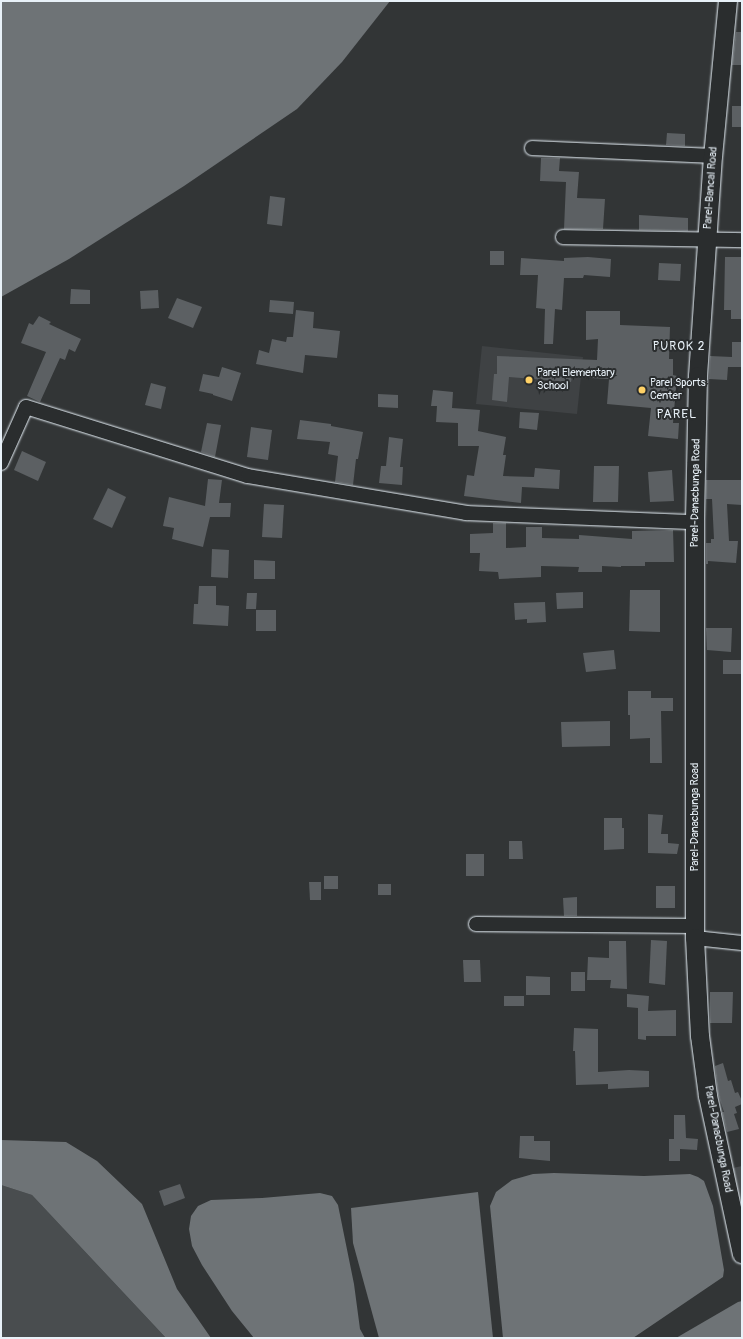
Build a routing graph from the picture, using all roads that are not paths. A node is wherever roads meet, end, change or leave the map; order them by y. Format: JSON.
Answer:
{"nodes":[{"id":1,"x":728,"y":1,"type":"edge"},
{"id":2,"x":532,"y":148,"type":"dead end"},
{"id":3,"x":713,"y":156,"type":"junction"},
{"id":4,"x":563,"y":237,"type":"dead end"},
{"id":5,"x":708,"y":239,"type":"junction"},
{"id":6,"x":742,"y":240,"type":"edge"},
{"id":7,"x":698,"y":376,"type":"joint"},
{"id":8,"x":1,"y":463,"type":"edge"},
{"id":9,"x":695,"y":522,"type":"junction"},
{"id":10,"x":476,"y":924,"type":"dead end"},
{"id":11,"x":695,"y":932,"type":"junction"},
{"id":12,"x":742,"y":943,"type":"edge"},
{"id":13,"x":742,"y":1254,"type":"edge"}],
"edges":[{"from":1,"to":3,"type":"main road","name":"Parel-Bancal Road"},
{"from":2,"to":3,"type":"street"},
{"from":3,"to":5,"type":"main road","name":"Parel-Bancal Road"},
{"from":4,"to":5,"type":"street"},
{"from":5,"to":6,"type":"street"},
{"from":5,"to":7,"type":"main road","name":"Parel-Bancal Road"},
{"from":7,"to":9,"type":"main road","name":"Parel-Danacbunga Road"},
{"from":8,"to":9,"type":"street"},
{"from":9,"to":11,"type":"main road","name":"Parel-Danacbunga Road"},
{"from":10,"to":11,"type":"street"},
{"from":11,"to":12,"type":"street"},
{"from":11,"to":13,"type":"main road","name":"Parel-Danacbunga Road"}]}
